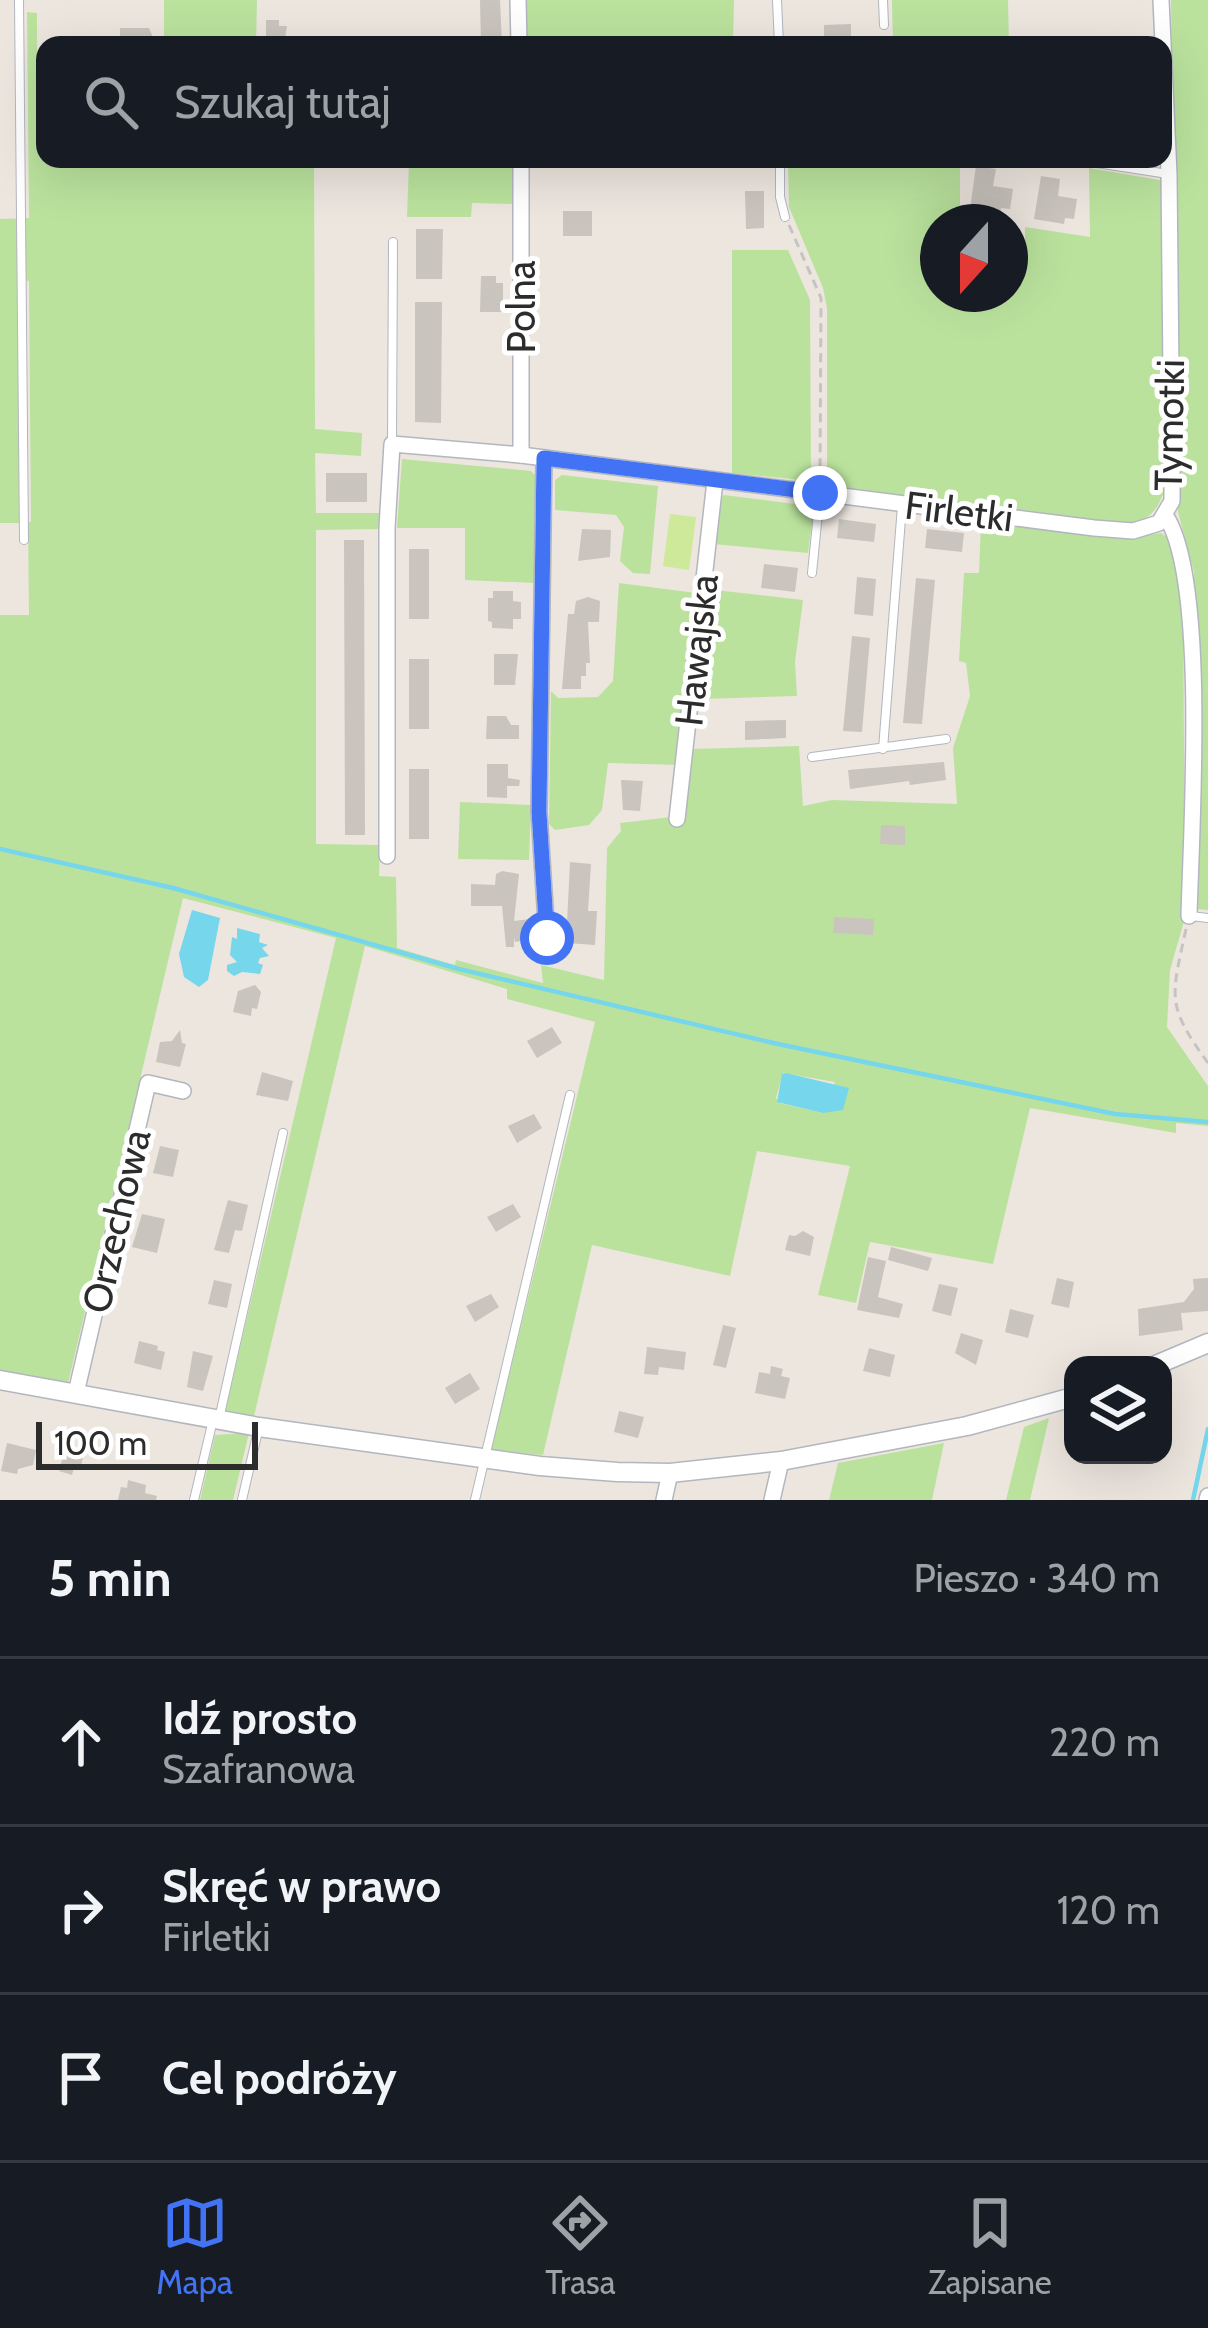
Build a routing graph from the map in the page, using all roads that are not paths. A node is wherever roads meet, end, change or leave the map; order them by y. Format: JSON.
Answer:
{"nodes":[{"id":1,"x":19,"y":0,"type":"edge"},
{"id":2,"x":518,"y":0,"type":"edge"},
{"id":3,"x":777,"y":0,"type":"edge"},
{"id":4,"x":883,"y":0,"type":"edge"},
{"id":5,"x":1161,"y":0,"type":"edge"},
{"id":6,"x":884,"y":26,"type":"dead end"},
{"id":7,"x":519,"y":36,"type":"edge"},
{"id":8,"x":779,"y":36,"type":"edge"},
{"id":9,"x":1163,"y":36,"type":"edge"},
{"id":10,"x":520,"y":168,"type":"edge"},
{"id":11,"x":780,"y":168,"type":"edge"},
{"id":12,"x":1130,"y":168,"type":"edge"},
{"id":13,"x":1169,"y":168,"type":"edge"},
{"id":14,"x":1169,"y":174,"type":"junction"},
{"id":15,"x":785,"y":217,"type":"road end"},
{"id":16,"x":393,"y":242,"type":"dead end"},
{"id":17,"x":392,"y":444,"type":"junction"},
{"id":18,"x":520,"y":455,"type":"junction"},
{"id":19,"x":544,"y":458,"type":"junction"},
{"id":20,"x":715,"y":481,"type":"junction"},
{"id":21,"x":820,"y":493,"type":"junction"},
{"id":22,"x":903,"y":504,"type":"junction"},
{"id":23,"x":1165,"y":515,"type":"junction"},
{"id":24,"x":24,"y":540,"type":"dead end"},
{"id":25,"x":812,"y":573,"type":"dead end"},
{"id":26,"x":946,"y":739,"type":"dead end"},
{"id":27,"x":883,"y":749,"type":"junction"},
{"id":28,"x":812,"y":757,"type":"dead end"},
{"id":29,"x":677,"y":819,"type":"dead end"},
{"id":30,"x":387,"y":856,"type":"dead end"},
{"id":31,"x":1189,"y":916,"type":"joint"},
{"id":32,"x":1208,"y":918,"type":"edge"},
{"id":33,"x":547,"y":938,"type":"dead end"},
{"id":34,"x":183,"y":1091,"type":"dead end"},
{"id":35,"x":571,"y":1095,"type":"dead end"},
{"id":36,"x":284,"y":1133,"type":"dead end"},
{"id":37,"x":1208,"y":1343,"type":"edge"},
{"id":38,"x":1172,"y":1358,"type":"edge"},
{"id":39,"x":0,"y":1380,"type":"edge"},
{"id":40,"x":76,"y":1393,"type":"junction"},
{"id":41,"x":1064,"y":1399,"type":"edge"},
{"id":42,"x":216,"y":1420,"type":"junction"},
{"id":43,"x":259,"y":1427,"type":"junction"},
{"id":44,"x":484,"y":1458,"type":"junction"},
{"id":45,"x":781,"y":1461,"type":"junction"},
{"id":46,"x":670,"y":1473,"type":"junction"},
{"id":47,"x":194,"y":1500,"type":"edge"},
{"id":48,"x":242,"y":1500,"type":"edge"},
{"id":49,"x":475,"y":1500,"type":"edge"},
{"id":50,"x":664,"y":1500,"type":"edge"},
{"id":51,"x":772,"y":1500,"type":"edge"}],
"edges":[{"from":1,"to":24,"type":"lane"},
{"from":2,"to":7,"type":"street"},
{"from":3,"to":8,"type":"lane"},
{"from":4,"to":6,"type":"lane"},
{"from":5,"to":9,"type":"street","name":"Tymotki"},
{"from":10,"to":18,"type":"street","name":"Polna"},
{"from":11,"to":15,"type":"lane"},
{"from":12,"to":14,"type":"lane"},
{"from":13,"to":14,"type":"street","name":"Tymotki"},
{"from":14,"to":23,"type":"street","name":"Tymotki"},
{"from":16,"to":17,"type":"lane"},
{"from":17,"to":18,"type":"street","name":"Firletki"},
{"from":17,"to":30,"type":"street"},
{"from":18,"to":19,"type":"street","name":"Firletki"},
{"from":19,"to":20,"type":"street","name":"Firletki"},
{"from":19,"to":33,"type":"street"},
{"from":20,"to":21,"type":"street","name":"Firletki"},
{"from":20,"to":29,"type":"street","name":"Hawajska"},
{"from":21,"to":22,"type":"street","name":"Firletki"},
{"from":21,"to":25,"type":"lane"},
{"from":22,"to":23,"type":"street","name":"Firletki"},
{"from":22,"to":27,"type":"lane"},
{"from":23,"to":31,"type":"street","name":"Tymotki"},
{"from":26,"to":27,"type":"lane"},
{"from":27,"to":28,"type":"lane"},
{"from":31,"to":32,"type":"lane"},
{"from":34,"to":40,"type":"street","name":"Orzechowa"},
{"from":35,"to":44,"type":"lane"},
{"from":36,"to":42,"type":"lane"},
{"from":37,"to":38,"type":"street"},
{"from":39,"to":40,"type":"street"},
{"from":40,"to":42,"type":"street"},
{"from":41,"to":45,"type":"street"},
{"from":42,"to":43,"type":"street"},
{"from":42,"to":47,"type":"lane"},
{"from":43,"to":44,"type":"street"},
{"from":43,"to":48,"type":"lane"},
{"from":44,"to":46,"type":"street"},
{"from":44,"to":49,"type":"lane"},
{"from":45,"to":46,"type":"street"},
{"from":45,"to":51,"type":"street"},
{"from":46,"to":50,"type":"street"}]}
